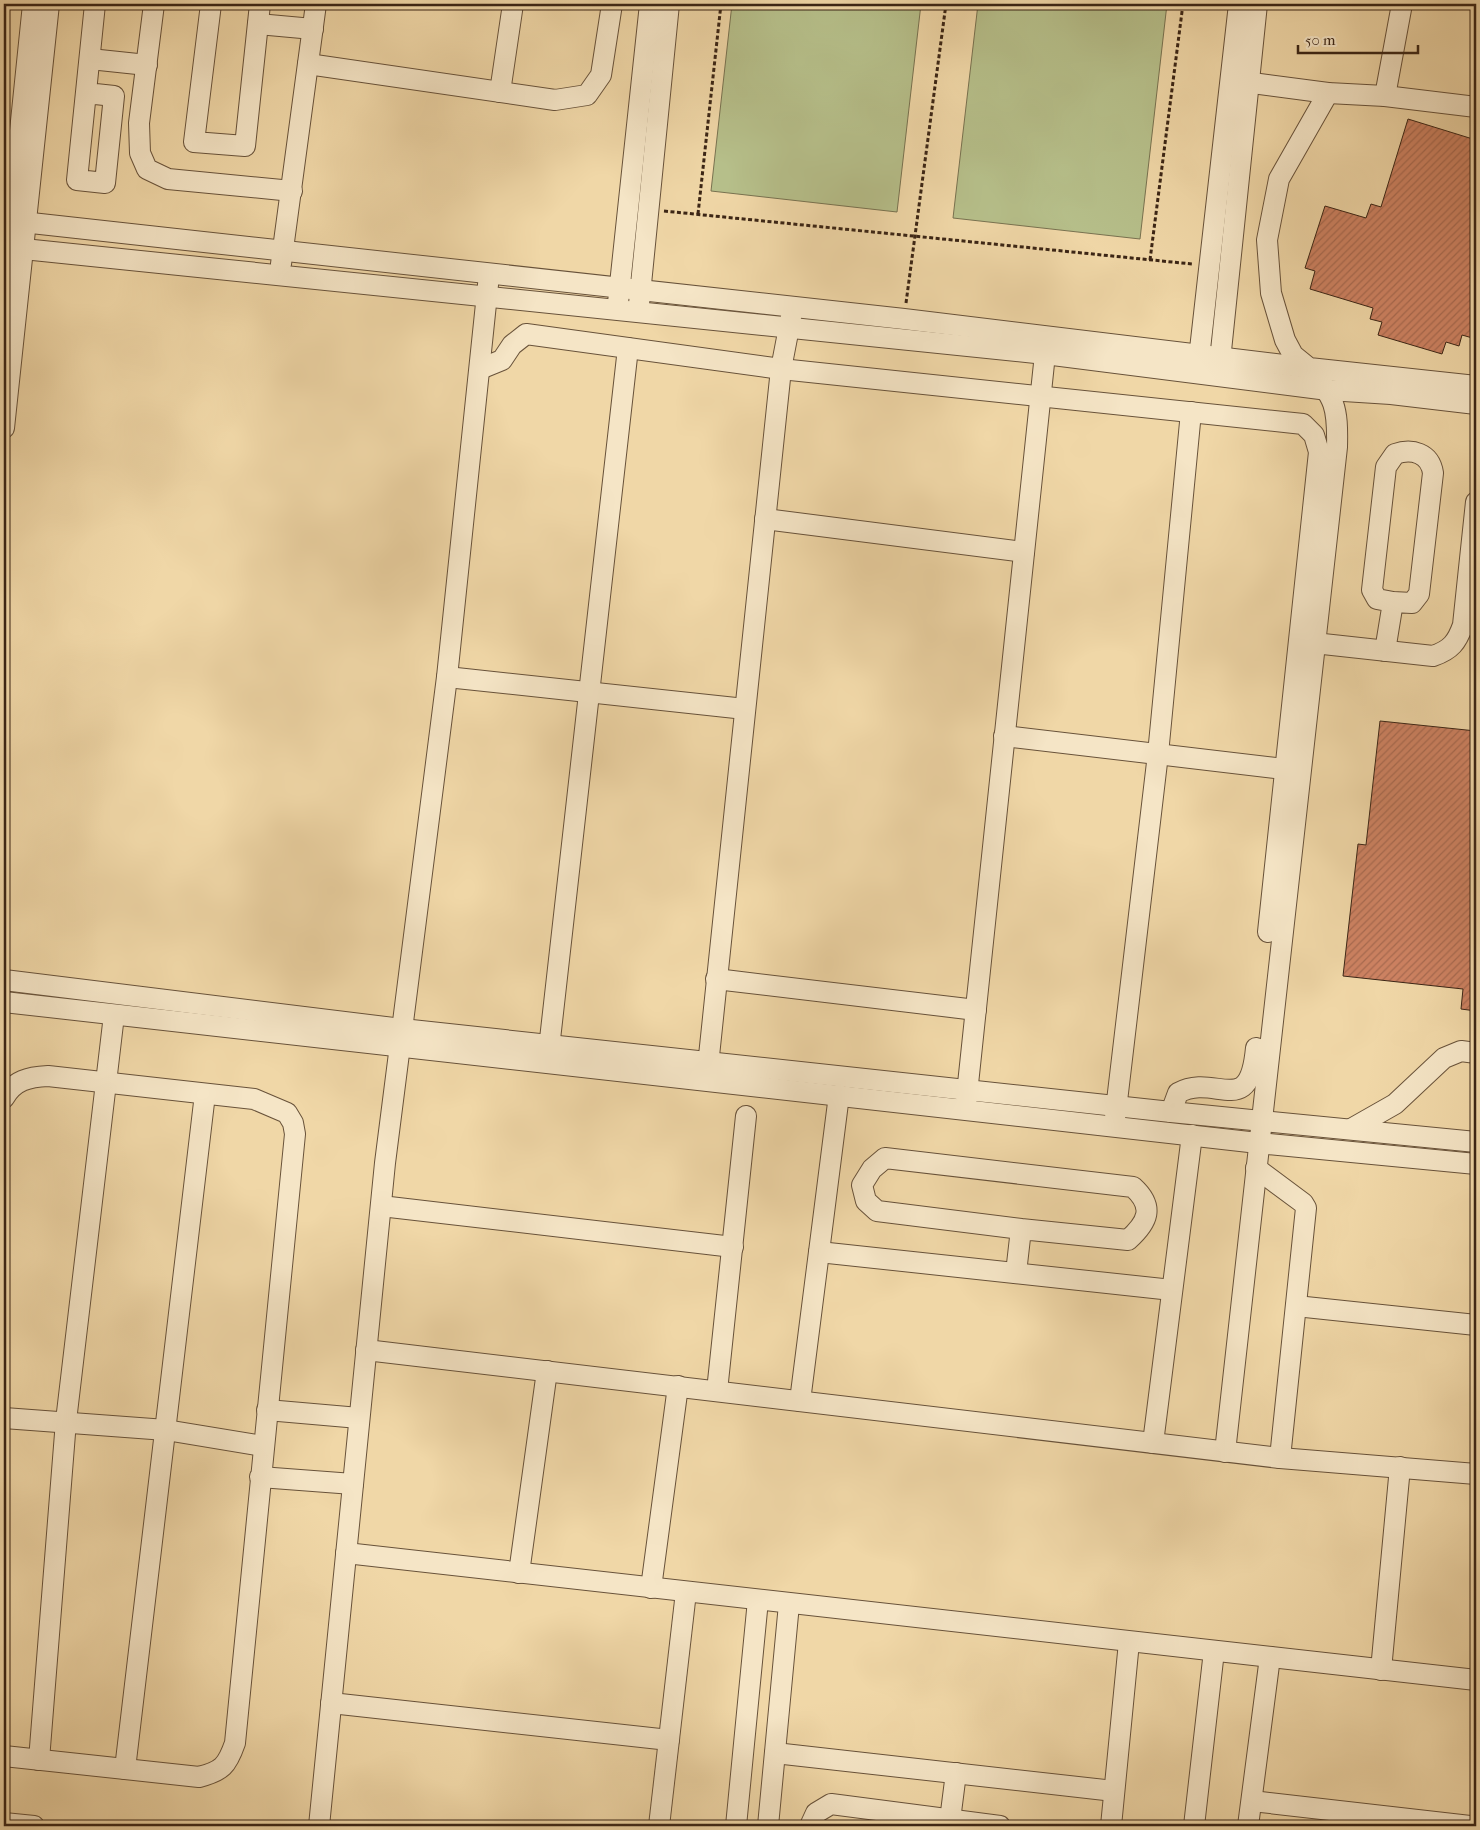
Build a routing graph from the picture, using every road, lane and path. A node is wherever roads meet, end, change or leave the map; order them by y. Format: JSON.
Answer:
{"nodes":[{"id":1,"x":33,"y":4,"type":"edge"},
{"id":2,"x":49,"y":4,"type":"edge"},
{"id":3,"x":95,"y":4,"type":"edge"},
{"id":4,"x":154,"y":4,"type":"edge"},
{"id":5,"x":210,"y":4,"type":"edge"},
{"id":6,"x":260,"y":4,"type":"edge"},
{"id":7,"x":316,"y":4,"type":"edge"},
{"id":8,"x":513,"y":4,"type":"edge"},
{"id":9,"x":612,"y":4,"type":"edge"},
{"id":10,"x":650,"y":4,"type":"edge"},
{"id":11,"x":669,"y":4,"type":"edge"},
{"id":12,"x":721,"y":4,"type":"edge"},
{"id":13,"x":946,"y":4,"type":"edge"},
{"id":14,"x":1182,"y":4,"type":"edge"},
{"id":15,"x":1239,"y":4,"type":"edge"},
{"id":16,"x":1257,"y":4,"type":"edge"},
{"id":17,"x":1402,"y":4,"type":"edge"},
{"id":18,"x":258,"y":24,"type":"junction"},
{"id":19,"x":313,"y":29,"type":"junction"},
{"id":20,"x":90,"y":59,"type":"junction"},
{"id":21,"x":308,"y":64,"type":"junction"},
{"id":22,"x":146,"y":65,"type":"junction"},
{"id":23,"x":1240,"y":81,"type":"junction"},
{"id":24,"x":500,"y":92,"type":"junction"},
{"id":25,"x":86,"y":93,"type":"dead end"},
{"id":26,"x":1328,"y":93,"type":"junction"},
{"id":27,"x":1385,"y":96,"type":"junction"},
{"id":28,"x":1476,"y":107,"type":"edge"},
{"id":29,"x":292,"y":191,"type":"junction"},
{"id":30,"x":648,"y":209,"type":"junction"},
{"id":31,"x":698,"y":214,"type":"junction"},
{"id":32,"x":13,"y":221,"type":"edge"},
{"id":33,"x":915,"y":236,"type":"junction"},
{"id":34,"x":12,"y":248,"type":"edge"},
{"id":35,"x":284,"y":252,"type":"junction"},
{"id":36,"x":1150,"y":260,"type":"junction"},
{"id":37,"x":1210,"y":266,"type":"junction"},
{"id":38,"x":489,"y":275,"type":"junction"},
{"id":39,"x":278,"y":276,"type":"junction"},
{"id":40,"x":4,"y":287,"type":"edge"},
{"id":41,"x":620,"y":289,"type":"junction"},
{"id":42,"x":640,"y":292,"type":"junction"},
{"id":43,"x":486,"y":297,"type":"junction"},
{"id":44,"x":792,"y":307,"type":"junction"},
{"id":45,"x":618,"y":311,"type":"junction"},
{"id":46,"x":638,"y":314,"type":"junction"},
{"id":47,"x":904,"y":319,"type":"junction"},
{"id":48,"x":790,"y":328,"type":"junction"},
{"id":49,"x":628,"y":348,"type":"junction"},
{"id":50,"x":1045,"y":354,"type":"junction"},
{"id":51,"x":1209,"y":365,"type":"junction"},
{"id":52,"x":1309,"y":368,"type":"junction"},
{"id":53,"x":480,"y":369,"type":"junction"},
{"id":54,"x":782,"y":369,"type":"junction"},
{"id":55,"x":1394,"y":386,"type":"junction"},
{"id":56,"x":1476,"y":386,"type":"edge"},
{"id":57,"x":1328,"y":390,"type":"junction"},
{"id":58,"x":1040,"y":396,"type":"junction"},
{"id":59,"x":1476,"y":404,"type":"edge"},
{"id":60,"x":1192,"y":412,"type":"junction"},
{"id":61,"x":4,"y":428,"type":"edge"},
{"id":62,"x":1476,"y":502,"type":"edge"},
{"id":63,"x":765,"y":519,"type":"junction"},
{"id":64,"x":1024,"y":552,"type":"junction"},
{"id":65,"x":1393,"y":602,"type":"junction"},
{"id":66,"x":1314,"y":643,"type":"junction"},
{"id":67,"x":1385,"y":651,"type":"junction"},
{"id":68,"x":446,"y":677,"type":"junction"},
{"id":69,"x":588,"y":692,"type":"junction"},
{"id":70,"x":745,"y":709,"type":"junction"},
{"id":71,"x":1004,"y":736,"type":"junction"},
{"id":72,"x":1158,"y":754,"type":"junction"},
{"id":73,"x":1292,"y":771,"type":"junction"},
{"id":74,"x":716,"y":979,"type":"junction"},
{"id":75,"x":4,"y":980,"type":"edge"},
{"id":76,"x":4,"y":1002,"type":"edge"},
{"id":77,"x":976,"y":1010,"type":"junction"},
{"id":78,"x":114,"y":1015,"type":"junction"},
{"id":79,"x":400,"y":1038,"type":"junction"},
{"id":80,"x":1476,"y":1053,"type":"edge"},
{"id":81,"x":548,"y":1054,"type":"junction"},
{"id":82,"x":707,"y":1072,"type":"junction"},
{"id":83,"x":107,"y":1083,"type":"junction"},
{"id":84,"x":205,"y":1094,"type":"junction"},
{"id":85,"x":838,"y":1095,"type":"junction"},
{"id":86,"x":4,"y":1098,"type":"edge"},
{"id":87,"x":967,"y":1100,"type":"junction"},
{"id":88,"x":1171,"y":1112,"type":"junction"},
{"id":89,"x":746,"y":1116,"type":"dead end"},
{"id":90,"x":1116,"y":1116,"type":"junction"},
{"id":91,"x":1261,"y":1120,"type":"junction"},
{"id":92,"x":1351,"y":1129,"type":"junction"},
{"id":93,"x":1192,"y":1135,"type":"junction"},
{"id":94,"x":1476,"y":1142,"type":"edge"},
{"id":95,"x":1258,"y":1143,"type":"junction"},
{"id":96,"x":1476,"y":1164,"type":"edge"},
{"id":97,"x":1256,"y":1168,"type":"junction"},
{"id":98,"x":381,"y":1206,"type":"junction"},
{"id":99,"x":1021,"y":1229,"type":"junction"},
{"id":100,"x":733,"y":1247,"type":"junction"},
{"id":101,"x":819,"y":1252,"type":"junction"},
{"id":102,"x":1016,"y":1273,"type":"junction"},
{"id":103,"x":1172,"y":1290,"type":"junction"},
{"id":104,"x":1296,"y":1306,"type":"junction"},
{"id":105,"x":1476,"y":1324,"type":"edge"},
{"id":106,"x":366,"y":1350,"type":"junction"},
{"id":107,"x":547,"y":1371,"type":"junction"},
{"id":108,"x":678,"y":1386,"type":"junction"},
{"id":109,"x":717,"y":1391,"type":"junction"},
{"id":110,"x":800,"y":1401,"type":"junction"},
{"id":111,"x":267,"y":1410,"type":"junction"},
{"id":112,"x":4,"y":1418,"type":"edge"},
{"id":113,"x":360,"y":1418,"type":"junction"},
{"id":114,"x":66,"y":1421,"type":"junction"},
{"id":115,"x":166,"y":1430,"type":"junction"},
{"id":116,"x":1153,"y":1443,"type":"junction"},
{"id":117,"x":263,"y":1446,"type":"junction"},
{"id":118,"x":1225,"y":1452,"type":"junction"},
{"id":119,"x":1280,"y":1458,"type":"junction"},
{"id":120,"x":1400,"y":1467,"type":"junction"},
{"id":121,"x":1476,"y":1474,"type":"edge"},
{"id":122,"x":260,"y":1477,"type":"junction"},
{"id":123,"x":353,"y":1484,"type":"junction"},
{"id":124,"x":346,"y":1553,"type":"junction"},
{"id":125,"x":519,"y":1573,"type":"junction"},
{"id":126,"x":651,"y":1588,"type":"junction"},
{"id":127,"x":686,"y":1592,"type":"junction"},
{"id":128,"x":758,"y":1600,"type":"junction"},
{"id":129,"x":789,"y":1604,"type":"junction"},
{"id":130,"x":1128,"y":1642,"type":"junction"},
{"id":131,"x":1214,"y":1652,"type":"junction"},
{"id":132,"x":1270,"y":1657,"type":"junction"},
{"id":133,"x":1381,"y":1670,"type":"junction"},
{"id":134,"x":1476,"y":1680,"type":"edge"},
{"id":135,"x":330,"y":1703,"type":"junction"},
{"id":136,"x":669,"y":1740,"type":"junction"},
{"id":137,"x":775,"y":1753,"type":"junction"},
{"id":138,"x":4,"y":1756,"type":"edge"},
{"id":139,"x":39,"y":1760,"type":"junction"},
{"id":140,"x":125,"y":1769,"type":"junction"},
{"id":141,"x":956,"y":1773,"type":"junction"},
{"id":142,"x":1114,"y":1791,"type":"junction"},
{"id":143,"x":1252,"y":1801,"type":"junction"},
{"id":144,"x":950,"y":1820,"type":"junction"},
{"id":145,"x":4,"y":1823,"type":"edge"},
{"id":146,"x":34,"y":1826,"type":"edge"},
{"id":147,"x":319,"y":1826,"type":"edge"},
{"id":148,"x":659,"y":1826,"type":"edge"},
{"id":149,"x":736,"y":1826,"type":"edge"},
{"id":150,"x":768,"y":1826,"type":"edge"},
{"id":151,"x":810,"y":1826,"type":"edge"},
{"id":152,"x":1000,"y":1826,"type":"edge"},
{"id":153,"x":1111,"y":1826,"type":"edge"},
{"id":154,"x":1194,"y":1826,"type":"edge"},
{"id":155,"x":1248,"y":1826,"type":"edge"},
{"id":156,"x":1470,"y":1826,"type":"edge"}],
"edges":[{"from":1,"to":32,"type":"lane"},
{"from":2,"to":32,"type":"lane"},
{"from":3,"to":20,"type":"lane"},
{"from":4,"to":22,"type":"lane"},
{"from":5,"to":18,"type":"lane"},
{"from":6,"to":18,"type":"lane"},
{"from":7,"to":19,"type":"lane"},
{"from":8,"to":24,"type":"lane"},
{"from":9,"to":24,"type":"lane"},
{"from":10,"to":41,"type":"lane"},
{"from":11,"to":30,"type":"lane"},
{"from":12,"to":31,"type":"path"},
{"from":13,"to":33,"type":"path"},
{"from":14,"to":36,"type":"path"},
{"from":15,"to":23,"type":"lane"},
{"from":16,"to":23,"type":"lane"},
{"from":17,"to":27,"type":"lane"},
{"from":18,"to":19,"type":"lane"},
{"from":19,"to":21,"type":"lane"},
{"from":20,"to":22,"type":"lane"},
{"from":20,"to":25,"type":"lane"},
{"from":21,"to":24,"type":"lane"},
{"from":21,"to":29,"type":"lane"},
{"from":22,"to":29,"type":"lane"},
{"from":23,"to":26,"type":"lane"},
{"from":23,"to":37,"type":"lane"},
{"from":23,"to":51,"type":"lane"},
{"from":26,"to":27,"type":"lane"},
{"from":26,"to":52,"type":"lane"},
{"from":27,"to":28,"type":"lane"},
{"from":29,"to":35,"type":"lane"},
{"from":30,"to":31,"type":"path"},
{"from":30,"to":42,"type":"lane"},
{"from":31,"to":33,"type":"path"},
{"from":32,"to":34,"type":"lane"},
{"from":32,"to":35,"type":"lane"},
{"from":33,"to":36,"type":"path"},
{"from":33,"to":47,"type":"path"},
{"from":34,"to":39,"type":"lane"},
{"from":34,"to":40,"type":"lane"},
{"from":34,"to":61,"type":"lane"},
{"from":35,"to":38,"type":"lane"},
{"from":35,"to":39,"type":"lane"},
{"from":36,"to":37,"type":"path"},
{"from":37,"to":51,"type":"lane"},
{"from":38,"to":41,"type":"lane"},
{"from":38,"to":43,"type":"lane"},
{"from":39,"to":43,"type":"lane"},
{"from":41,"to":42,"type":"lane"},
{"from":41,"to":45,"type":"lane"},
{"from":42,"to":44,"type":"lane"},
{"from":42,"to":46,"type":"lane"},
{"from":43,"to":45,"type":"lane"},
{"from":43,"to":53,"type":"lane"},
{"from":44,"to":47,"type":"lane"},
{"from":44,"to":48,"type":"lane"},
{"from":45,"to":46,"type":"lane"},
{"from":46,"to":48,"type":"lane"},
{"from":47,"to":51,"type":"lane"},
{"from":48,"to":50,"type":"lane"},
{"from":48,"to":54,"type":"lane"},
{"from":49,"to":53,"type":"lane"},
{"from":49,"to":54,"type":"lane"},
{"from":49,"to":69,"type":"lane"},
{"from":50,"to":51,"type":"lane"},
{"from":50,"to":58,"type":"lane"},
{"from":51,"to":52,"type":"lane"},
{"from":51,"to":57,"type":"lane"},
{"from":52,"to":55,"type":"lane"},
{"from":52,"to":57,"type":"lane"},
{"from":53,"to":68,"type":"lane"},
{"from":54,"to":58,"type":"lane"},
{"from":54,"to":63,"type":"lane"},
{"from":55,"to":56,"type":"lane"},
{"from":55,"to":57,"type":"lane"},
{"from":55,"to":59,"type":"lane"},
{"from":57,"to":66,"type":"lane"},
{"from":58,"to":60,"type":"lane"},
{"from":58,"to":64,"type":"lane"},
{"from":60,"to":72,"type":"lane"},
{"from":60,"to":73,"type":"lane"},
{"from":62,"to":67,"type":"lane"},
{"from":63,"to":64,"type":"lane"},
{"from":63,"to":70,"type":"lane"},
{"from":64,"to":71,"type":"lane"},
{"from":65,"to":65,"type":"lane"},
{"from":65,"to":67,"type":"lane"},
{"from":66,"to":67,"type":"lane"},
{"from":66,"to":73,"type":"lane"},
{"from":68,"to":69,"type":"lane"},
{"from":68,"to":79,"type":"lane"},
{"from":69,"to":70,"type":"lane"},
{"from":69,"to":81,"type":"lane"},
{"from":70,"to":74,"type":"lane"},
{"from":71,"to":72,"type":"lane"},
{"from":71,"to":77,"type":"lane"},
{"from":72,"to":73,"type":"lane"},
{"from":72,"to":90,"type":"lane"},
{"from":73,"to":88,"type":"lane"},
{"from":73,"to":91,"type":"lane"},
{"from":74,"to":77,"type":"lane"},
{"from":74,"to":82,"type":"lane"},
{"from":75,"to":79,"type":"lane"},
{"from":76,"to":78,"type":"lane"},
{"from":77,"to":87,"type":"lane"},
{"from":78,"to":79,"type":"lane"},
{"from":78,"to":83,"type":"lane"},
{"from":79,"to":81,"type":"lane"},
{"from":79,"to":98,"type":"lane"},
{"from":80,"to":92,"type":"lane"},
{"from":81,"to":82,"type":"lane"},
{"from":82,"to":85,"type":"lane"},
{"from":82,"to":87,"type":"lane"},
{"from":83,"to":84,"type":"lane"},
{"from":83,"to":86,"type":"lane"},
{"from":83,"to":114,"type":"lane"},
{"from":84,"to":111,"type":"lane"},
{"from":84,"to":115,"type":"lane"},
{"from":85,"to":87,"type":"lane"},
{"from":85,"to":101,"type":"lane"},
{"from":87,"to":90,"type":"lane"},
{"from":88,"to":90,"type":"lane"},
{"from":88,"to":91,"type":"lane"},
{"from":89,"to":100,"type":"lane"},
{"from":90,"to":93,"type":"lane"},
{"from":91,"to":92,"type":"lane"},
{"from":91,"to":95,"type":"lane"},
{"from":92,"to":94,"type":"lane"},
{"from":93,"to":95,"type":"lane"},
{"from":93,"to":103,"type":"lane"},
{"from":95,"to":96,"type":"lane"},
{"from":95,"to":97,"type":"lane"},
{"from":97,"to":104,"type":"lane"},
{"from":97,"to":118,"type":"lane"},
{"from":98,"to":100,"type":"lane"},
{"from":98,"to":106,"type":"lane"},
{"from":99,"to":99,"type":"lane"},
{"from":99,"to":102,"type":"lane"},
{"from":100,"to":109,"type":"lane"},
{"from":101,"to":102,"type":"lane"},
{"from":101,"to":110,"type":"lane"},
{"from":102,"to":103,"type":"lane"},
{"from":103,"to":116,"type":"lane"},
{"from":104,"to":105,"type":"lane"},
{"from":104,"to":119,"type":"lane"},
{"from":106,"to":107,"type":"lane"},
{"from":106,"to":113,"type":"lane"},
{"from":107,"to":108,"type":"lane"},
{"from":107,"to":125,"type":"lane"},
{"from":108,"to":109,"type":"lane"},
{"from":108,"to":126,"type":"lane"},
{"from":109,"to":110,"type":"lane"},
{"from":110,"to":116,"type":"lane"},
{"from":111,"to":113,"type":"lane"},
{"from":111,"to":117,"type":"lane"},
{"from":112,"to":114,"type":"lane"},
{"from":113,"to":123,"type":"lane"},
{"from":114,"to":115,"type":"lane"},
{"from":114,"to":139,"type":"lane"},
{"from":115,"to":117,"type":"lane"},
{"from":115,"to":140,"type":"lane"},
{"from":116,"to":118,"type":"lane"},
{"from":117,"to":122,"type":"lane"},
{"from":118,"to":119,"type":"lane"},
{"from":119,"to":120,"type":"lane"},
{"from":120,"to":121,"type":"lane"},
{"from":120,"to":133,"type":"lane"},
{"from":122,"to":123,"type":"lane"},
{"from":122,"to":140,"type":"lane"},
{"from":123,"to":124,"type":"lane"},
{"from":124,"to":125,"type":"lane"},
{"from":124,"to":135,"type":"lane"},
{"from":125,"to":126,"type":"lane"},
{"from":126,"to":127,"type":"lane"},
{"from":127,"to":128,"type":"lane"},
{"from":127,"to":136,"type":"lane"},
{"from":128,"to":129,"type":"lane"},
{"from":128,"to":149,"type":"lane"},
{"from":129,"to":130,"type":"lane"},
{"from":129,"to":137,"type":"lane"},
{"from":130,"to":131,"type":"lane"},
{"from":130,"to":142,"type":"lane"},
{"from":131,"to":132,"type":"lane"},
{"from":131,"to":154,"type":"lane"},
{"from":132,"to":133,"type":"lane"},
{"from":132,"to":143,"type":"lane"},
{"from":133,"to":134,"type":"lane"},
{"from":135,"to":136,"type":"lane"},
{"from":135,"to":147,"type":"lane"},
{"from":136,"to":148,"type":"lane"},
{"from":137,"to":141,"type":"lane"},
{"from":137,"to":150,"type":"lane"},
{"from":138,"to":139,"type":"lane"},
{"from":139,"to":140,"type":"lane"},
{"from":141,"to":142,"type":"lane"},
{"from":141,"to":144,"type":"lane"},
{"from":142,"to":153,"type":"lane"},
{"from":143,"to":155,"type":"lane"},
{"from":143,"to":156,"type":"lane"},
{"from":144,"to":151,"type":"lane"},
{"from":144,"to":152,"type":"lane"},
{"from":145,"to":146,"type":"lane"}]}
